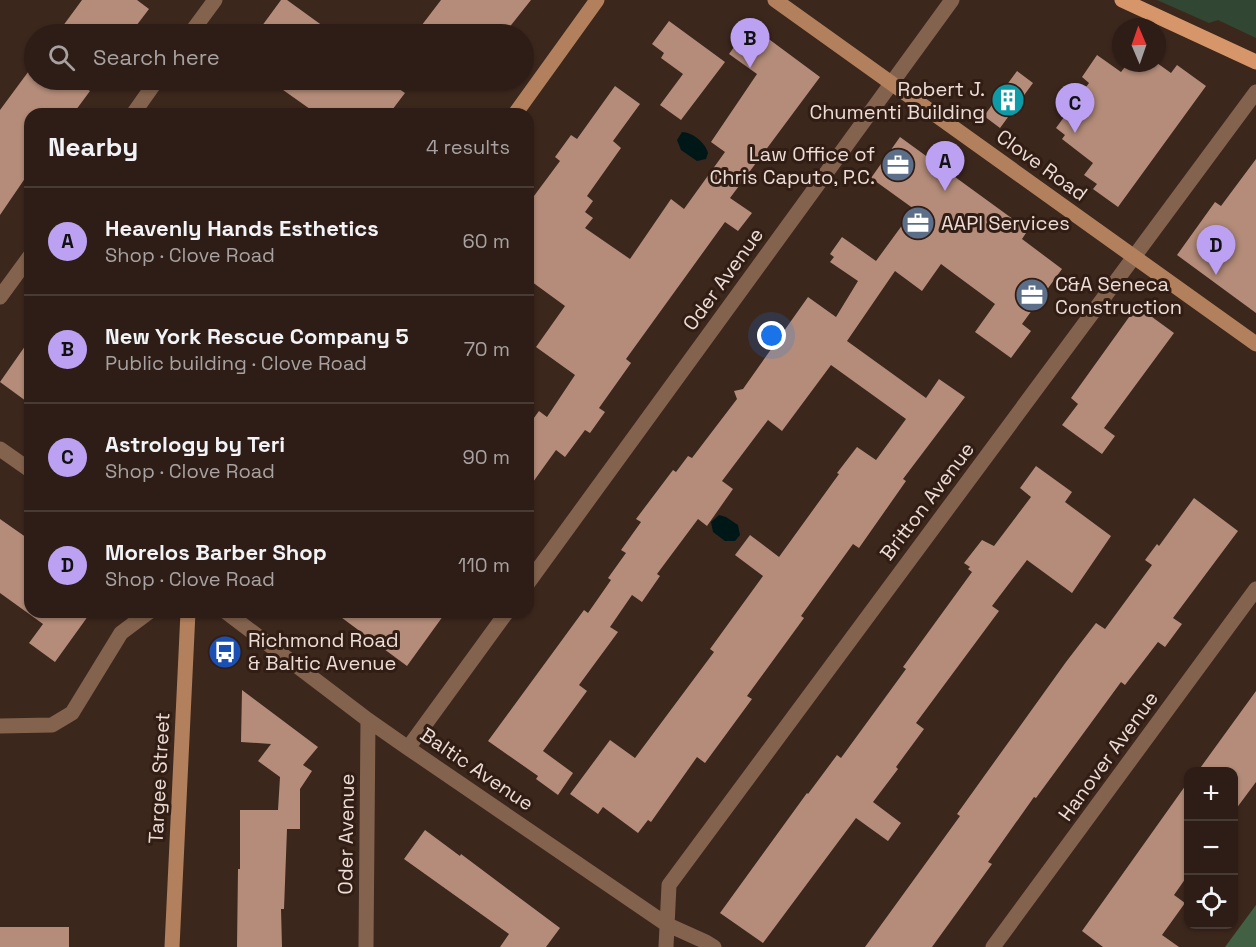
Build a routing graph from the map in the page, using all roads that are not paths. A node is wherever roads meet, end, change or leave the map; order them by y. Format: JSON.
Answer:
{"nodes":[{"id":1,"x":215,"y":0,"type":"edge"},
{"id":2,"x":597,"y":0,"type":"edge"},
{"id":3,"x":775,"y":0,"type":"edge"},
{"id":4,"x":952,"y":0,"type":"edge"},
{"id":5,"x":1122,"y":0,"type":"edge"},
{"id":6,"x":197,"y":24,"type":"edge"},
{"id":7,"x":1256,"y":62,"type":"edge"},
{"id":8,"x":891,"y":83,"type":"junction"},
{"id":9,"x":534,"y":88,"type":"edge"},
{"id":10,"x":150,"y":90,"type":"edge"},
{"id":11,"x":532,"y":90,"type":"edge"},
{"id":12,"x":1256,"y":92,"type":"edge"},
{"id":13,"x":137,"y":108,"type":"edge"},
{"id":14,"x":519,"y":108,"type":"edge"},
{"id":15,"x":1134,"y":256,"type":"junction"},
{"id":16,"x":24,"y":264,"type":"edge"},
{"id":17,"x":0,"y":297,"type":"edge"},
{"id":18,"x":1256,"y":344,"type":"edge"},
{"id":19,"x":0,"y":449,"type":"edge"},
{"id":20,"x":24,"y":466,"type":"edge"},
{"id":21,"x":534,"y":575,"type":"edge"},
{"id":22,"x":1256,"y":589,"type":"edge"},
{"id":23,"x":141,"y":618,"type":"edge"},
{"id":24,"x":188,"y":618,"type":"edge"},
{"id":25,"x":234,"y":618,"type":"edge"},
{"id":26,"x":503,"y":618,"type":"edge"},
{"id":27,"x":368,"y":720,"type":"junction"},
{"id":28,"x":0,"y":726,"type":"edge"},
{"id":29,"x":408,"y":748,"type":"junction"},
{"id":30,"x":666,"y":924,"type":"junction"},
{"id":31,"x":172,"y":947,"type":"edge"},
{"id":32,"x":366,"y":947,"type":"edge"},
{"id":33,"x":666,"y":947,"type":"edge"},
{"id":34,"x":714,"y":947,"type":"edge"},
{"id":35,"x":993,"y":947,"type":"edge"}],
"edges":[{"from":1,"to":6,"type":"street"},
{"from":2,"to":9,"type":"street"},
{"from":3,"to":8,"type":"street","name":"Clove Road"},
{"from":4,"to":8,"type":"street","name":"Oder Avenue"},
{"from":5,"to":7,"type":"main road"},
{"from":8,"to":15,"type":"street","name":"Clove Road"},
{"from":8,"to":21,"type":"street","name":"Oder Avenue"},
{"from":10,"to":13,"type":"street"},
{"from":11,"to":14,"type":"street"},
{"from":12,"to":15,"type":"street","name":"Britton Avenue"},
{"from":15,"to":18,"type":"street","name":"Clove Road"},
{"from":15,"to":30,"type":"street","name":"Britton Avenue"},
{"from":16,"to":17,"type":"street"},
{"from":19,"to":20,"type":"street"},
{"from":22,"to":35,"type":"street","name":"Hanover Avenue"},
{"from":23,"to":28,"type":"street"},
{"from":24,"to":31,"type":"street","name":"Targee Street"},
{"from":25,"to":27,"type":"street","name":"Baltic Avenue"},
{"from":26,"to":29,"type":"street"},
{"from":27,"to":29,"type":"street","name":"Baltic Avenue"},
{"from":27,"to":32,"type":"street","name":"Oder Avenue"},
{"from":29,"to":30,"type":"street","name":"Baltic Avenue"},
{"from":30,"to":33,"type":"street","name":"Britton Avenue"},
{"from":30,"to":34,"type":"street","name":"Baltic Avenue"}]}
